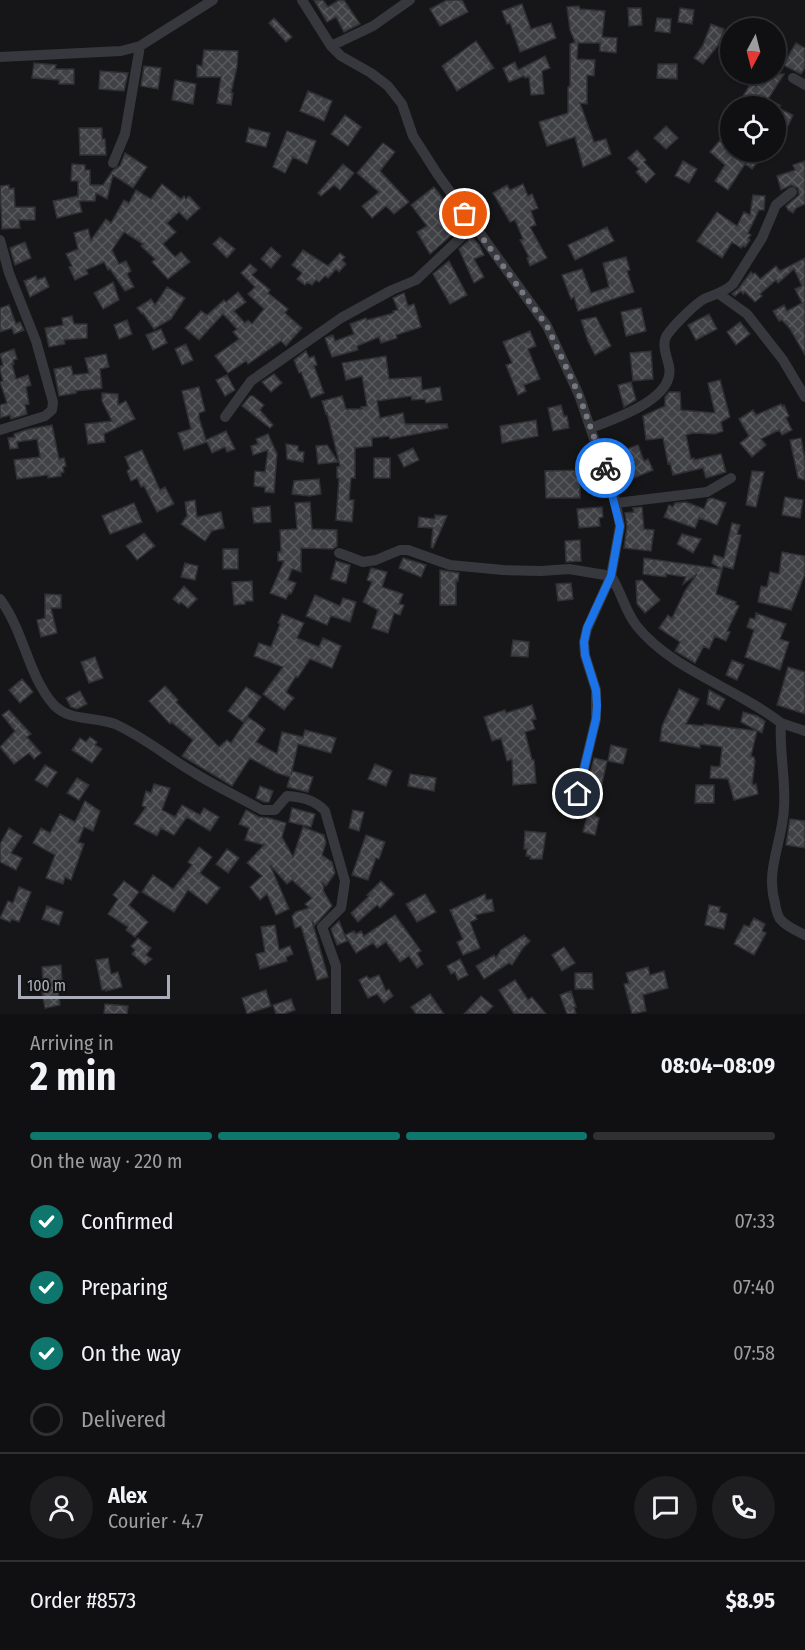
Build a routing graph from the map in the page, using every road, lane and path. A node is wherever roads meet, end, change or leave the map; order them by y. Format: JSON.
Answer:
{"nodes":[{"id":1,"x":213,"y":0,"type":"edge"},
{"id":2,"x":302,"y":0,"type":"edge"},
{"id":3,"x":410,"y":0,"type":"edge"},
{"id":4,"x":140,"y":46,"type":"junction"},
{"id":5,"x":331,"y":46,"type":"junction"},
{"id":6,"x":0,"y":57,"type":"edge"},
{"id":7,"x":793,"y":78,"type":"dead end"},
{"id":8,"x":805,"y":85,"type":"edge"},
{"id":9,"x":113,"y":163,"type":"dead end"},
{"id":10,"x":792,"y":192,"type":"dead end"},
{"id":11,"x":473,"y":225,"type":"junction"},
{"id":12,"x":0,"y":240,"type":"edge"},
{"id":13,"x":719,"y":294,"type":"junction"},
{"id":14,"x":805,"y":397,"type":"edge"},
{"id":15,"x":225,"y":417,"type":"dead end"},
{"id":16,"x":591,"y":428,"type":"junction"},
{"id":17,"x":0,"y":430,"type":"edge"},
{"id":18,"x":731,"y":478,"type":"dead end"},
{"id":19,"x":616,"y":503,"type":"junction"},
{"id":20,"x":339,"y":553,"type":"dead end"},
{"id":21,"x":611,"y":576,"type":"junction"},
{"id":22,"x":0,"y":599,"type":"edge"},
{"id":23,"x":781,"y":723,"type":"junction"},
{"id":24,"x":805,"y":731,"type":"edge"},
{"id":25,"x":573,"y":815,"type":"dead end"},
{"id":26,"x":805,"y":935,"type":"edge"},
{"id":27,"x":336,"y":1014,"type":"edge"}],
"edges":[{"from":1,"to":4,"type":"street"},
{"from":2,"to":5,"type":"street"},
{"from":3,"to":5,"type":"street"},
{"from":4,"to":6,"type":"street"},
{"from":4,"to":9,"type":"street"},
{"from":5,"to":11,"type":"street"},
{"from":7,"to":8,"type":"street"},
{"from":10,"to":13,"type":"street"},
{"from":11,"to":15,"type":"street"},
{"from":11,"to":16,"type":"street"},
{"from":12,"to":17,"type":"street"},
{"from":13,"to":14,"type":"street"},
{"from":13,"to":16,"type":"street"},
{"from":16,"to":19,"type":"street"},
{"from":18,"to":19,"type":"street"},
{"from":19,"to":21,"type":"street"},
{"from":20,"to":21,"type":"street"},
{"from":21,"to":23,"type":"street"},
{"from":21,"to":25,"type":"street"},
{"from":22,"to":27,"type":"street"},
{"from":23,"to":24,"type":"street"},
{"from":23,"to":26,"type":"street"}]}
